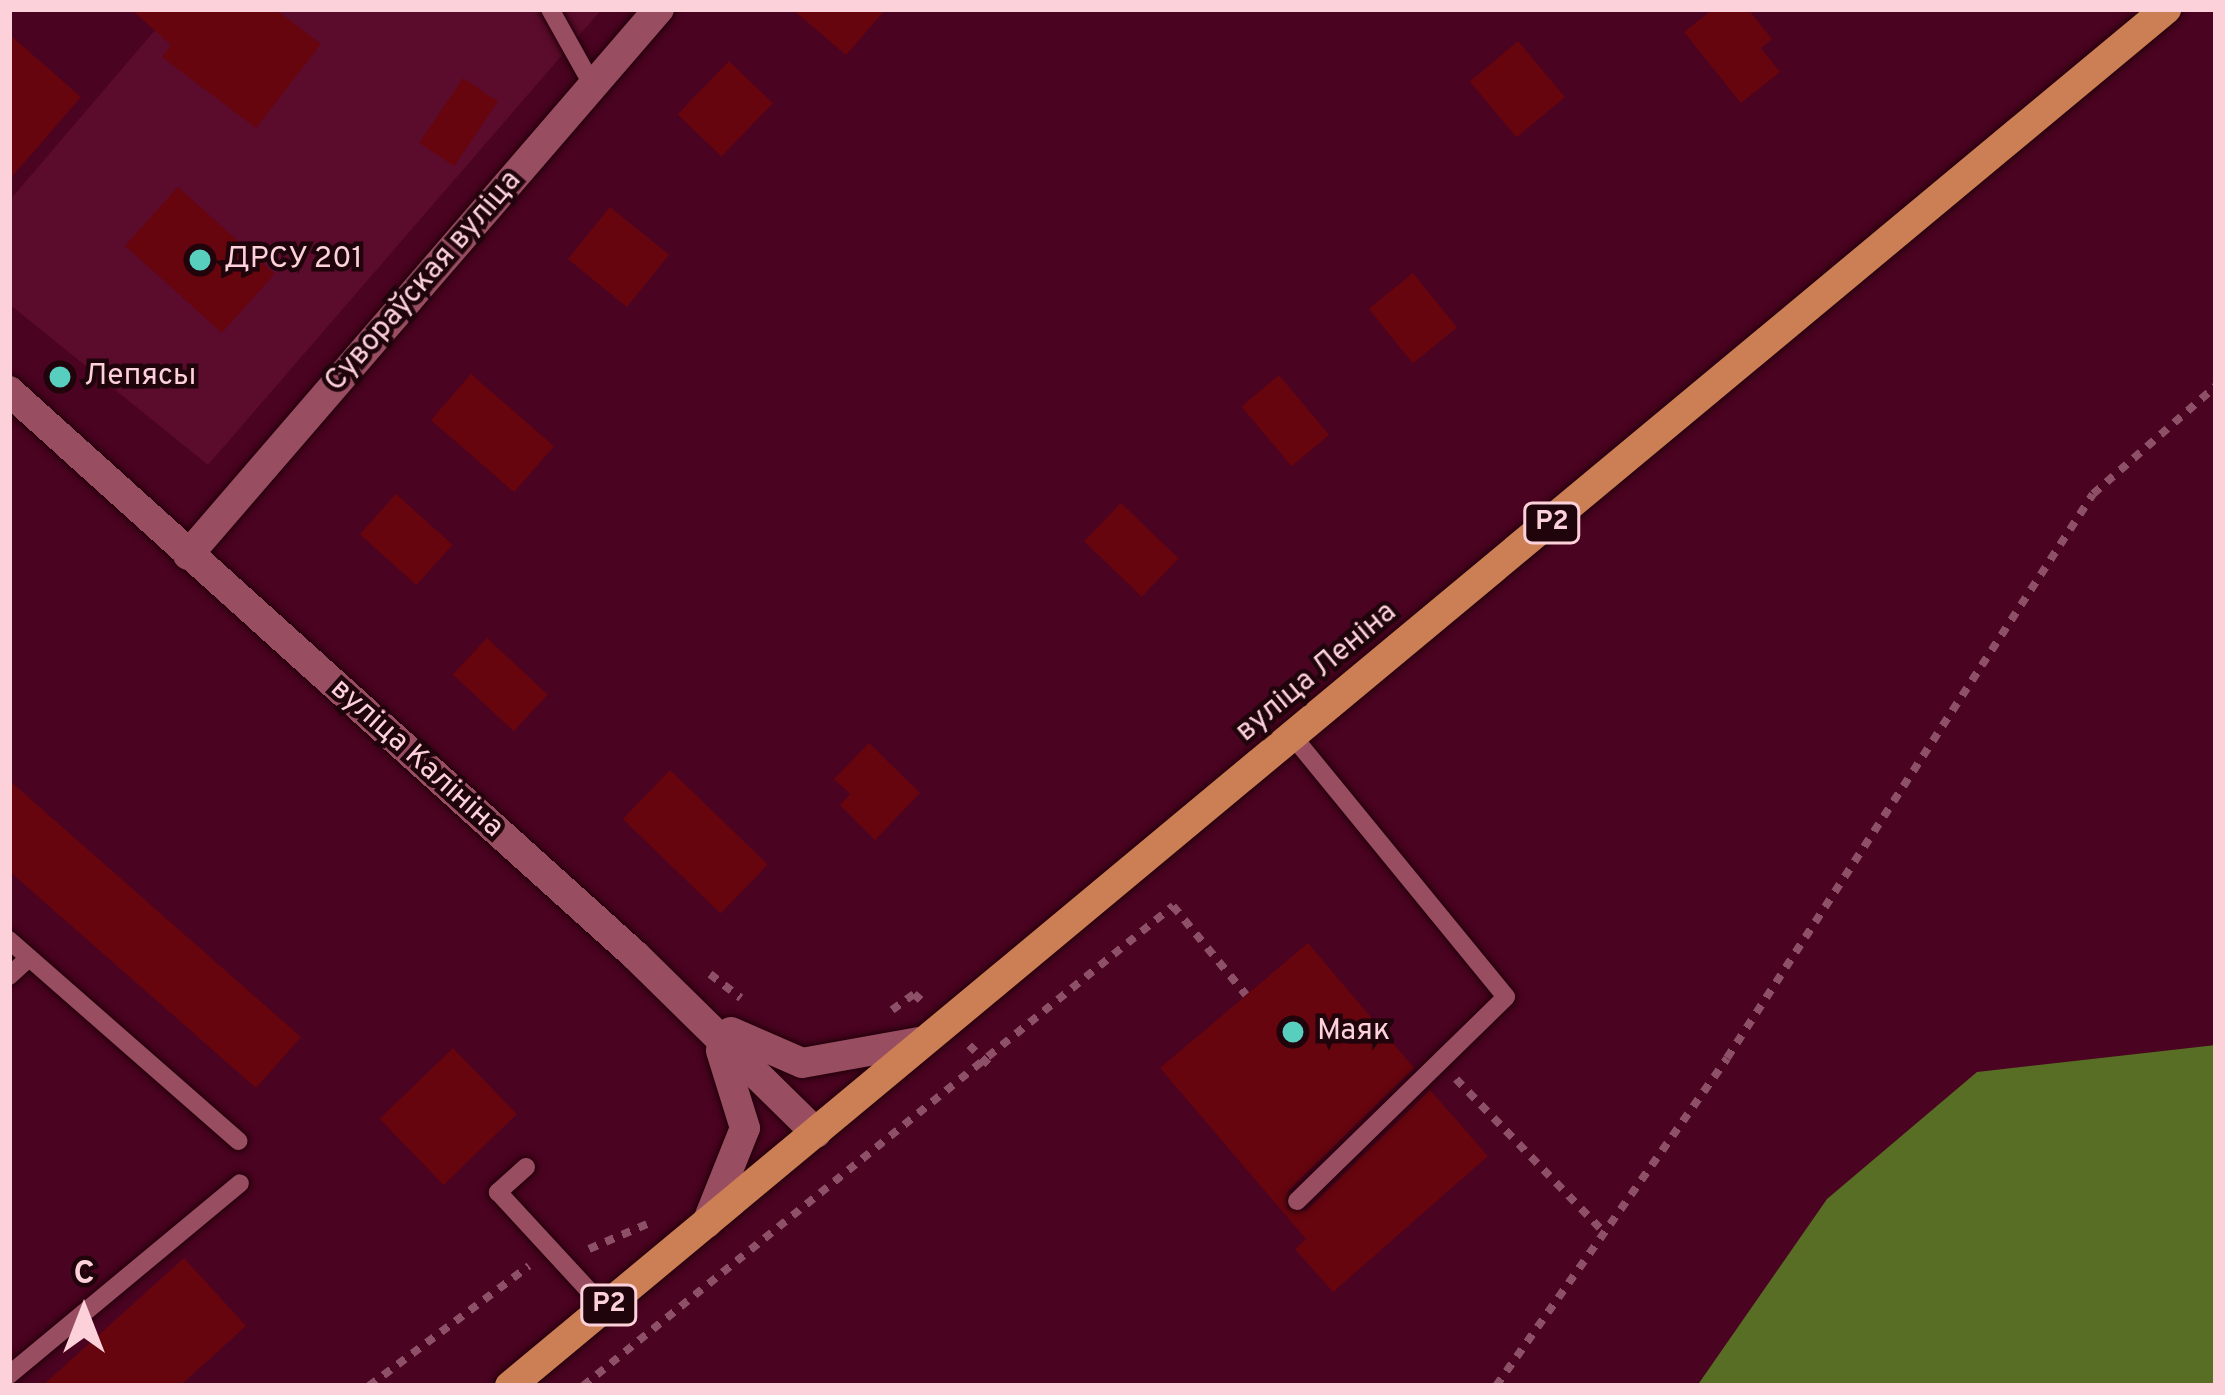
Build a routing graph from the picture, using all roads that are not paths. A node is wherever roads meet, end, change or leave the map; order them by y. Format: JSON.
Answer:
{"nodes":[{"id":1,"x":550,"y":9,"type":"edge"},
{"id":2,"x":659,"y":9,"type":"edge"},
{"id":3,"x":2166,"y":9,"type":"edge"},
{"id":4,"x":593,"y":86,"type":"junction"},
{"id":5,"x":9,"y":391,"type":"edge"},
{"id":6,"x":188,"y":555,"type":"junction"},
{"id":7,"x":1295,"y":739,"type":"junction"},
{"id":8,"x":9,"y":940,"type":"edge"},
{"id":9,"x":29,"y":958,"type":"junction"},
{"id":10,"x":9,"y":976,"type":"edge"},
{"id":11,"x":694,"y":1011,"type":"junction"},
{"id":12,"x":935,"y":1034,"type":"junction"},
{"id":13,"x":816,"y":1133,"type":"junction"},
{"id":14,"x":238,"y":1141,"type":"dead end"},
{"id":15,"x":526,"y":1168,"type":"dead end"},
{"id":16,"x":240,"y":1183,"type":"dead end"},
{"id":17,"x":1297,"y":1201,"type":"dead end"},
{"id":18,"x":707,"y":1223,"type":"junction"},
{"id":19,"x":605,"y":1308,"type":"junction"},
{"id":20,"x":9,"y":1376,"type":"edge"},
{"id":21,"x":510,"y":1386,"type":"edge"}],
"edges":[{"from":1,"to":4,"type":"lane"},
{"from":2,"to":4,"type":"street","name":"Сувораўская вуліца"},
{"from":3,"to":7,"type":"main road","name":"вуліца Леніна","number":"Р2"},
{"from":4,"to":6,"type":"street","name":"Сувораўская вуліца"},
{"from":5,"to":6,"type":"street","name":"вуліца Калініна"},
{"from":6,"to":11,"type":"street","name":"вуліца Калініна"},
{"from":7,"to":12,"type":"main road","name":"вуліца Леніна","number":"Р2"},
{"from":7,"to":17,"type":"lane"},
{"from":8,"to":9,"type":"lane"},
{"from":9,"to":10,"type":"lane"},
{"from":9,"to":14,"type":"lane"},
{"from":11,"to":12,"type":"street"},
{"from":11,"to":13,"type":"street","name":"вуліца Калініна"},
{"from":11,"to":18,"type":"street"},
{"from":12,"to":13,"type":"main road","name":"вуліца Леніна","number":"Р2"},
{"from":13,"to":18,"type":"main road","name":"вуліца Леніна","number":"Р2"},
{"from":15,"to":19,"type":"lane"},
{"from":16,"to":20,"type":"lane"},
{"from":18,"to":19,"type":"main road","name":"вуліца Леніна","number":"Р2"},
{"from":19,"to":21,"type":"main road","name":"вуліца Леніна","number":"Р2"}]}
